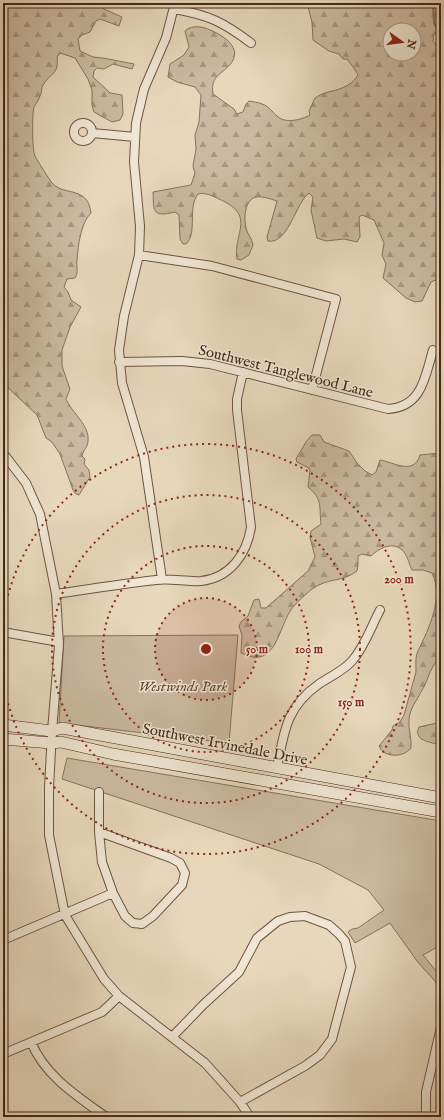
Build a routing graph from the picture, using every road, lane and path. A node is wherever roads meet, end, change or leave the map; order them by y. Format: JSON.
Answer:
{"nodes":[{"id":1,"x":174,"y":6,"type":"edge"},
{"id":2,"x":251,"y":43,"type":"dead end"},
{"id":3,"x":92,"y":133,"type":"dead end"},
{"id":4,"x":135,"y":137,"type":"junction"},
{"id":5,"x":139,"y":255,"type":"junction"},
{"id":6,"x":433,"y":350,"type":"dead end"},
{"id":7,"x":120,"y":362,"type":"junction"},
{"id":8,"x":243,"y":372,"type":"junction"},
{"id":9,"x":312,"y":390,"type":"junction"},
{"id":10,"x":3,"y":453,"type":"edge"},
{"id":11,"x":162,"y":579,"type":"junction"},
{"id":12,"x":56,"y":594,"type":"junction"},
{"id":13,"x":380,"y":610,"type":"dead end"},
{"id":14,"x":3,"y":632,"type":"edge"},
{"id":15,"x":59,"y":642,"type":"junction"},
{"id":16,"x":3,"y":725,"type":"edge"},
{"id":17,"x":52,"y":731,"type":"junction"},
{"id":18,"x":3,"y":739,"type":"edge"},
{"id":19,"x":51,"y":743,"type":"junction"},
{"id":20,"x":277,"y":768,"type":"junction"},
{"id":21,"x":98,"y":792,"type":"dead end"},
{"id":22,"x":418,"y":794,"type":"junction"},
{"id":23,"x":441,"y":798,"type":"edge"},
{"id":24,"x":416,"y":808,"type":"junction"},
{"id":25,"x":441,"y":812,"type":"edge"},
{"id":26,"x":99,"y":832,"type":"junction"},
{"id":27,"x":113,"y":893,"type":"junction"},
{"id":28,"x":65,"y":915,"type":"junction"},
{"id":29,"x":3,"y":940,"type":"edge"},
{"id":30,"x":119,"y":996,"type":"junction"},
{"id":31,"x":441,"y":1027,"type":"edge"},
{"id":32,"x":173,"y":1036,"type":"junction"},
{"id":33,"x":31,"y":1042,"type":"junction"},
{"id":34,"x":3,"y":1054,"type":"edge"},
{"id":35,"x":240,"y":1102,"type":"junction"},
{"id":36,"x":106,"y":1117,"type":"edge"},
{"id":37,"x":250,"y":1117,"type":"edge"},
{"id":38,"x":426,"y":1117,"type":"edge"}],
"edges":[{"from":1,"to":2,"type":"street"},
{"from":1,"to":4,"type":"street"},
{"from":3,"to":4,"type":"street"},
{"from":4,"to":5,"type":"street"},
{"from":5,"to":7,"type":"street"},
{"from":5,"to":9,"type":"street"},
{"from":6,"to":9,"type":"street","name":"Southwest Tanglewood Lane"},
{"from":7,"to":8,"type":"street","name":"Southwest Tanglewood Lane"},
{"from":7,"to":11,"type":"street"},
{"from":8,"to":9,"type":"street","name":"Southwest Tanglewood Lane"},
{"from":8,"to":11,"type":"street"},
{"from":10,"to":12,"type":"street"},
{"from":11,"to":12,"type":"street"},
{"from":12,"to":15,"type":"street"},
{"from":13,"to":20,"type":"street"},
{"from":14,"to":15,"type":"street"},
{"from":15,"to":17,"type":"street"},
{"from":16,"to":17,"type":"main road","name":"Southwest Irvinedale Drive"},
{"from":17,"to":19,"type":"street"},
{"from":17,"to":20,"type":"main road","name":"Southwest Irvinedale Drive"},
{"from":18,"to":19,"type":"main road","name":"Southwest Irvinedale Drive"},
{"from":19,"to":24,"type":"main road","name":"Southwest Irvinedale Drive"},
{"from":19,"to":28,"type":"street"},
{"from":20,"to":22,"type":"main road","name":"Southwest Irvinedale Drive"},
{"from":21,"to":26,"type":"street"},
{"from":22,"to":23,"type":"main road","name":"Southwest Irvinedale Drive"},
{"from":22,"to":24,"type":"main road"},
{"from":24,"to":25,"type":"main road","name":"Southwest Irvinedale Drive"},
{"from":26,"to":27,"type":"street"},
{"from":26,"to":27,"type":"street"},
{"from":27,"to":28,"type":"street"},
{"from":28,"to":29,"type":"street"},
{"from":28,"to":30,"type":"street"},
{"from":30,"to":32,"type":"street"},
{"from":30,"to":33,"type":"street"},
{"from":31,"to":38,"type":"street"},
{"from":32,"to":35,"type":"street"},
{"from":32,"to":35,"type":"street"},
{"from":33,"to":34,"type":"street"},
{"from":33,"to":36,"type":"street"},
{"from":35,"to":37,"type":"street"}]}
